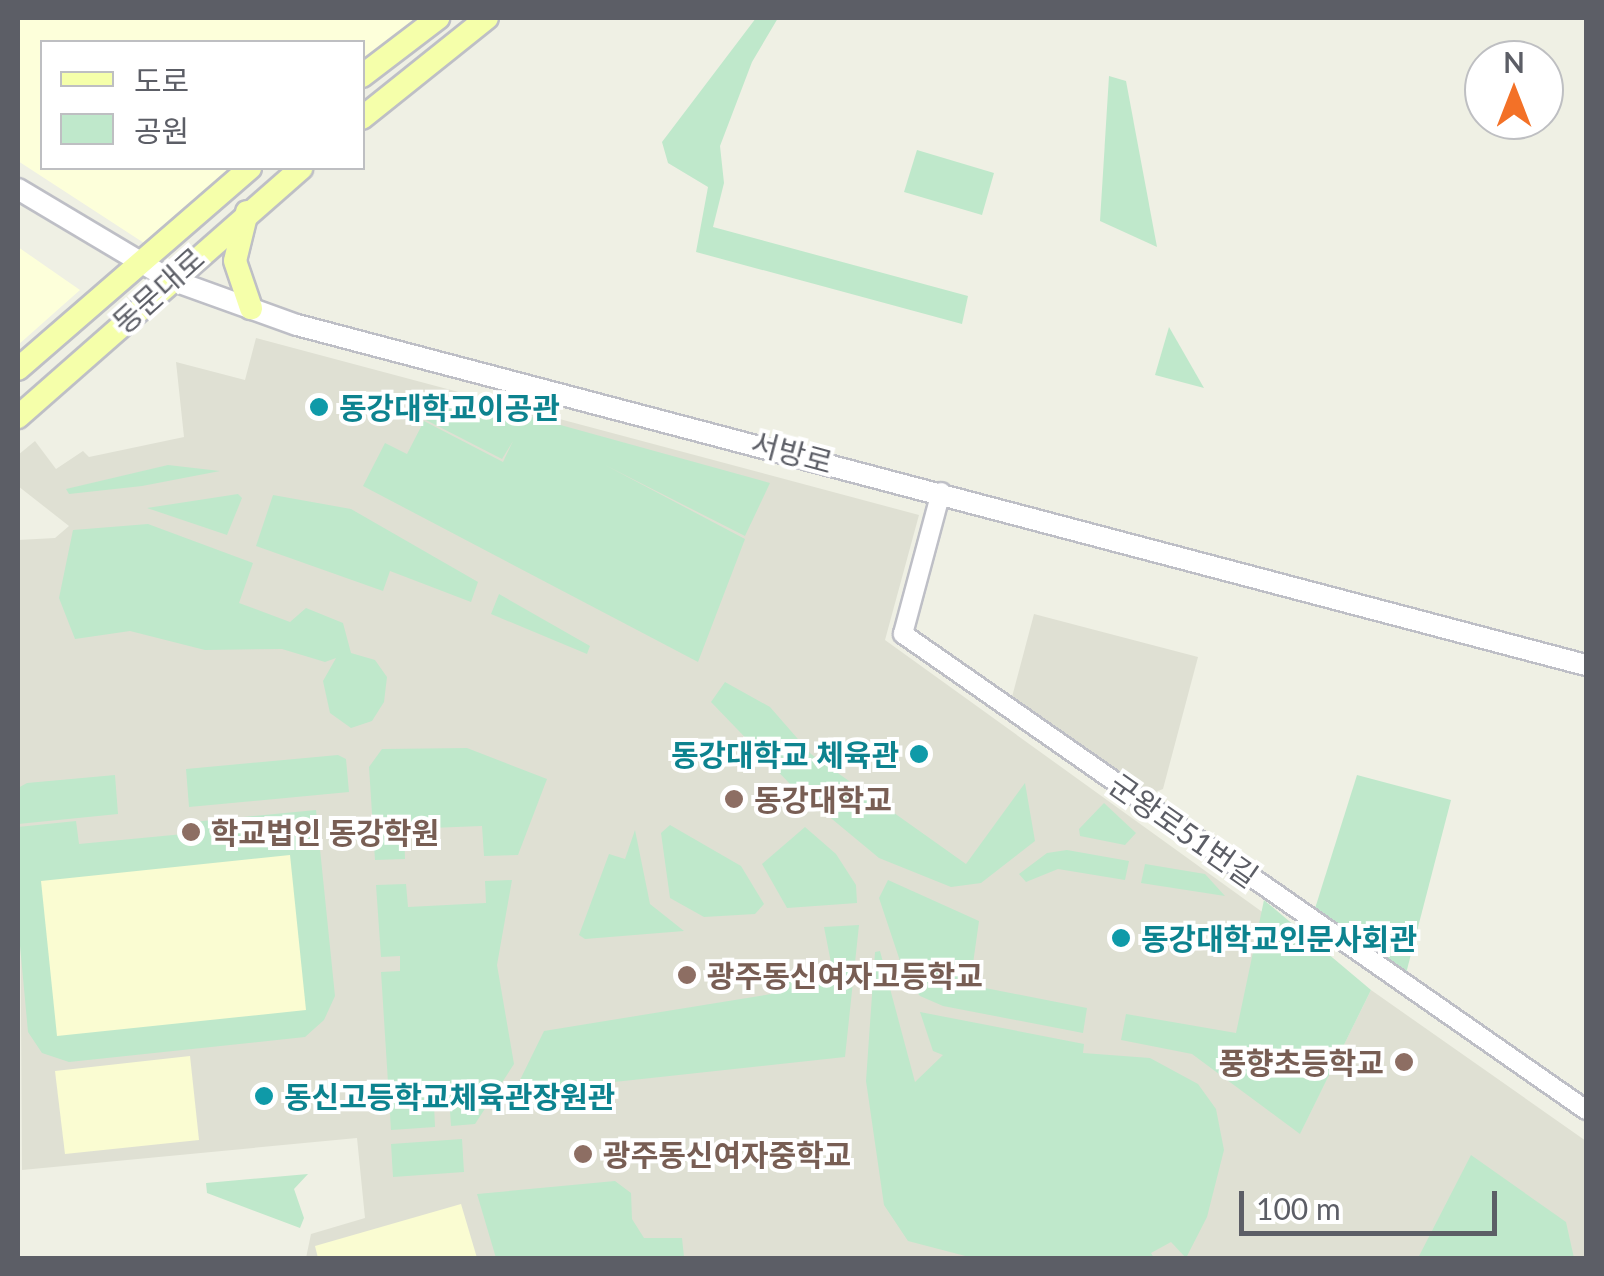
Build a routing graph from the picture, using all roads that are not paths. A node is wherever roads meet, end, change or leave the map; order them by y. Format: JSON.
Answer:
{"nodes":[{"id":1,"x":438,"y":18,"type":"edge"},
{"id":2,"x":488,"y":18,"type":"edge"},
{"id":3,"x":365,"y":74,"type":"edge"},
{"id":4,"x":365,"y":116,"type":"edge"},
{"id":5,"x":248,"y":170,"type":"edge"},
{"id":6,"x":298,"y":170,"type":"edge"},
{"id":7,"x":18,"y":189,"type":"edge"},
{"id":8,"x":246,"y":211,"type":"junction"},
{"id":9,"x":138,"y":262,"type":"junction"},
{"id":10,"x":169,"y":279,"type":"junction"},
{"id":11,"x":250,"y":308,"type":"junction"},
{"id":12,"x":18,"y":369,"type":"edge"},
{"id":13,"x":18,"y":417,"type":"edge"},
{"id":14,"x":941,"y":492,"type":"junction"},
{"id":15,"x":1586,"y":665,"type":"edge"},
{"id":16,"x":1586,"y":1110,"type":"edge"}],
"edges":[{"from":1,"to":3,"type":"main road"},
{"from":2,"to":4,"type":"main road"},
{"from":5,"to":9,"type":"main road","name":"동문대로"},
{"from":6,"to":8,"type":"main road","name":"동문대로"},
{"from":7,"to":9,"type":"main road","name":"서방로"},
{"from":8,"to":10,"type":"main road","name":"동문대로"},
{"from":8,"to":11,"type":"main road"},
{"from":9,"to":10,"type":"main road","name":"서방로"},
{"from":9,"to":12,"type":"main road","name":"동문대로"},
{"from":10,"to":11,"type":"main road","name":"서방로"},
{"from":10,"to":13,"type":"main road","name":"동문대로"},
{"from":11,"to":14,"type":"main road","name":"서방로"},
{"from":14,"to":15,"type":"main road","name":"서방로"},
{"from":14,"to":16,"type":"street","name":"군왕로51번길"}]}
